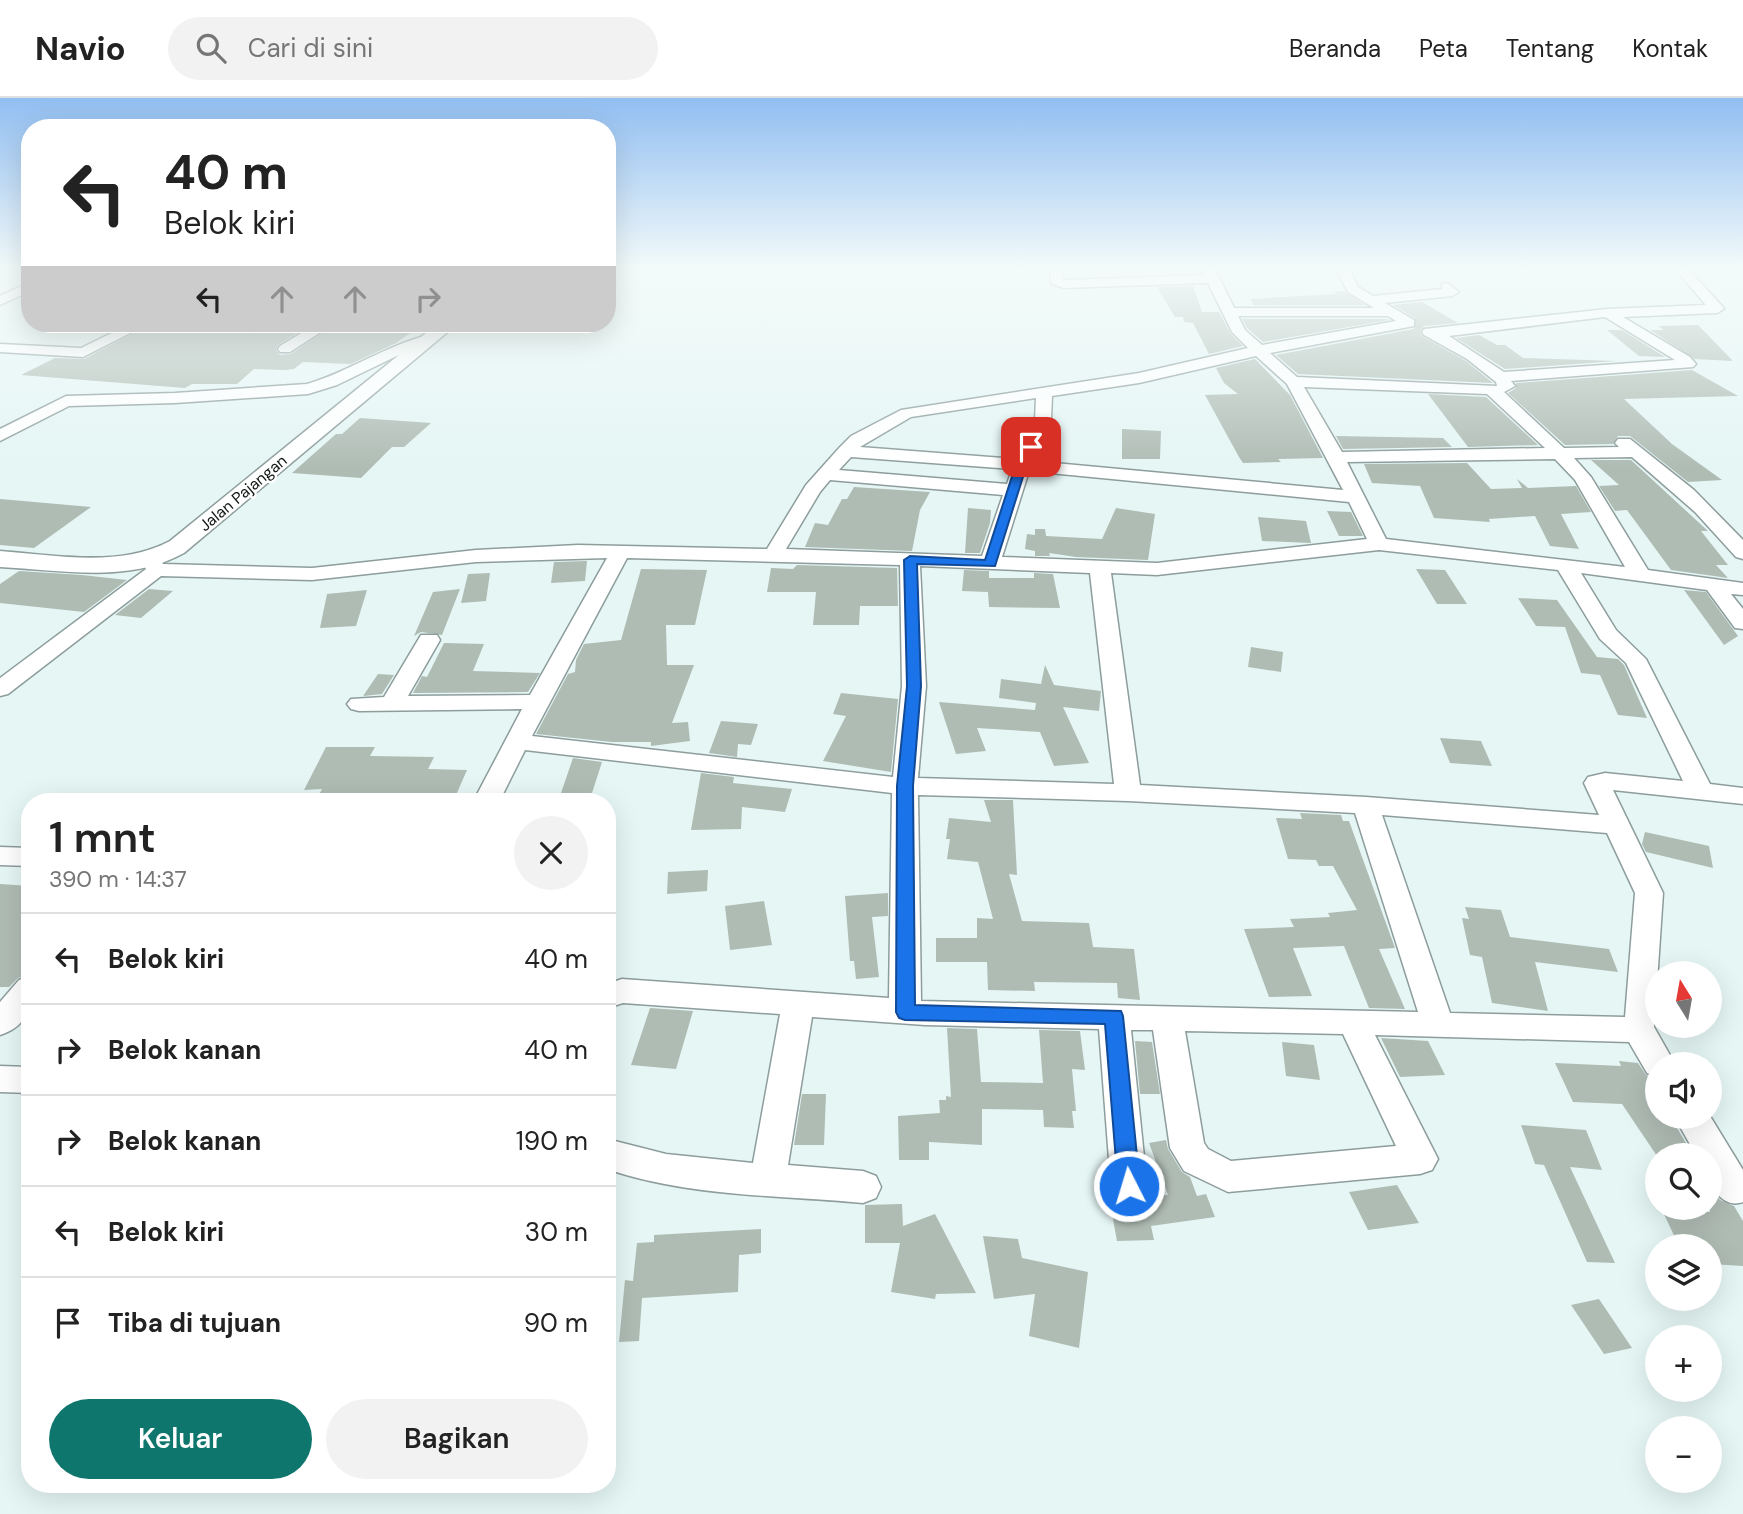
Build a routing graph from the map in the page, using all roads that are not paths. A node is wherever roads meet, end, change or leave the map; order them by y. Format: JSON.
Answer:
{"nodes":[{"id":1,"x":119,"y":335,"type":"edge"},
{"id":2,"x":308,"y":335,"type":"edge"},
{"id":3,"x":434,"y":335,"type":"edge"},
{"id":4,"x":1243,"y":335,"type":"edge"},
{"id":5,"x":1343,"y":335,"type":"edge"},
{"id":6,"x":1434,"y":335,"type":"edge"},
{"id":7,"x":1644,"y":335,"type":"edge"},
{"id":8,"x":429,"y":339,"type":"junction"},
{"id":9,"x":0,"y":348,"type":"edge"},
{"id":10,"x":285,"y":349,"type":"dead end"},
{"id":11,"x":1261,"y":350,"type":"junction"},
{"id":12,"x":1293,"y":382,"type":"junction"},
{"id":13,"x":1495,"y":383,"type":"junction"},
{"id":14,"x":1044,"y":391,"type":"junction"},
{"id":15,"x":0,"y":436,"type":"edge"},
{"id":16,"x":1614,"y":436,"type":"dead end"},
{"id":17,"x":846,"y":451,"type":"junction"},
{"id":18,"x":1637,"y":452,"type":"junction"},
{"id":19,"x":1561,"y":454,"type":"junction"},
{"id":20,"x":1336,"y":457,"type":"junction"},
{"id":21,"x":1022,"y":464,"type":"junction"},
{"id":22,"x":826,"y":474,"type":"junction"},
{"id":23,"x":1014,"y":491,"type":"junction"},
{"id":24,"x":1356,"y":497,"type":"junction"},
{"id":25,"x":1379,"y":544,"type":"junction"},
{"id":26,"x":620,"y":553,"type":"junction"},
{"id":27,"x":1743,"y":553,"type":"edge"},
{"id":28,"x":773,"y":555,"type":"junction"},
{"id":29,"x":0,"y":559,"type":"edge"},
{"id":30,"x":910,"y":560,"type":"junction"},
{"id":31,"x":990,"y":564,"type":"junction"},
{"id":32,"x":154,"y":565,"type":"junction"},
{"id":33,"x":1566,"y":566,"type":"junction"},
{"id":34,"x":1100,"y":568,"type":"junction"},
{"id":35,"x":1641,"y":576,"type":"junction"},
{"id":36,"x":1714,"y":586,"type":"junction"},
{"id":37,"x":1743,"y":589,"type":"edge"},
{"id":38,"x":1743,"y":623,"type":"edge"},
{"id":39,"x":429,"y":640,"type":"dead end"},
{"id":40,"x":0,"y":689,"type":"edge"},
{"id":41,"x":538,"y":702,"type":"junction"},
{"id":42,"x":392,"y":703,"type":"junction"},
{"id":43,"x":359,"y":704,"type":"dead end"},
{"id":44,"x":517,"y":742,"type":"junction"},
{"id":45,"x":905,"y":786,"type":"junction"},
{"id":46,"x":1701,"y":791,"type":"junction"},
{"id":47,"x":491,"y":793,"type":"edge"},
{"id":48,"x":1128,"y":793,"type":"junction"},
{"id":49,"x":1743,"y":796,"type":"edge"},
{"id":50,"x":1366,"y":805,"type":"junction"},
{"id":51,"x":1616,"y":825,"type":"junction"},
{"id":52,"x":0,"y":856,"type":"edge"},
{"id":53,"x":21,"y":857,"type":"edge"},
{"id":54,"x":616,"y":992,"type":"edge"},
{"id":55,"x":21,"y":998,"type":"edge"},
{"id":56,"x":798,"y":1004,"type":"junction"},
{"id":57,"x":905,"y":1012,"type":"junction"},
{"id":58,"x":1114,"y":1016,"type":"junction"},
{"id":59,"x":1167,"y":1019,"type":"junction"},
{"id":60,"x":1353,"y":1021,"type":"junction"},
{"id":61,"x":0,"y":1023,"type":"edge"},
{"id":62,"x":1438,"y":1024,"type":"junction"},
{"id":63,"x":1636,"y":1026,"type":"junction"},
{"id":64,"x":1652,"y":1052,"type":"edge"},
{"id":65,"x":0,"y":1079,"type":"edge"},
{"id":66,"x":21,"y":1080,"type":"edge"},
{"id":67,"x":1699,"y":1129,"type":"edge"},
{"id":68,"x":616,"y":1157,"type":"edge"},
{"id":69,"x":768,"y":1180,"type":"junction"},
{"id":70,"x":1129,"y":1186,"type":"dead end"},
{"id":71,"x":863,"y":1187,"type":"dead end"},
{"id":72,"x":1735,"y":1189,"type":"dead end"}],
"edges":[{"from":1,"to":9,"type":"street"},
{"from":2,"to":10,"type":"street"},
{"from":3,"to":8,"type":"main road","name":"Jalan Pajangan"},
{"from":4,"to":11,"type":"street"},
{"from":5,"to":11,"type":"street"},
{"from":6,"to":13,"type":"street"},
{"from":7,"to":13,"type":"street"},
{"from":8,"to":15,"type":"street"},
{"from":8,"to":32,"type":"main road","name":"Jalan Pajangan"},
{"from":11,"to":12,"type":"street"},
{"from":11,"to":14,"type":"street"},
{"from":12,"to":13,"type":"street"},
{"from":12,"to":20,"type":"street"},
{"from":13,"to":19,"type":"street"},
{"from":14,"to":17,"type":"street"},
{"from":14,"to":21,"type":"street"},
{"from":16,"to":18,"type":"street"},
{"from":17,"to":21,"type":"street"},
{"from":17,"to":22,"type":"street"},
{"from":18,"to":19,"type":"street"},
{"from":18,"to":27,"type":"street"},
{"from":19,"to":20,"type":"street"},
{"from":19,"to":35,"type":"street"},
{"from":20,"to":24,"type":"street"},
{"from":21,"to":23,"type":"street"},
{"from":21,"to":24,"type":"street"},
{"from":22,"to":23,"type":"street"},
{"from":22,"to":28,"type":"street"},
{"from":23,"to":31,"type":"street"},
{"from":24,"to":25,"type":"street"},
{"from":25,"to":33,"type":"street"},
{"from":25,"to":34,"type":"street"},
{"from":26,"to":28,"type":"street"},
{"from":26,"to":32,"type":"street"},
{"from":26,"to":41,"type":"street"},
{"from":28,"to":30,"type":"street"},
{"from":29,"to":32,"type":"main road","name":"Jalan Pajangan"},
{"from":30,"to":31,"type":"street"},
{"from":30,"to":45,"type":"street"},
{"from":31,"to":34,"type":"street"},
{"from":32,"to":40,"type":"street"},
{"from":33,"to":35,"type":"street"},
{"from":33,"to":46,"type":"street"},
{"from":34,"to":48,"type":"street"},
{"from":35,"to":36,"type":"street"},
{"from":36,"to":37,"type":"street"},
{"from":36,"to":38,"type":"street"},
{"from":39,"to":42,"type":"street"},
{"from":41,"to":42,"type":"street"},
{"from":41,"to":44,"type":"street"},
{"from":42,"to":43,"type":"street"},
{"from":44,"to":45,"type":"street"},
{"from":44,"to":47,"type":"street"},
{"from":45,"to":48,"type":"street"},
{"from":45,"to":57,"type":"street"},
{"from":46,"to":49,"type":"street"},
{"from":46,"to":51,"type":"street"},
{"from":48,"to":50,"type":"street"},
{"from":50,"to":51,"type":"street"},
{"from":50,"to":62,"type":"street"},
{"from":51,"to":63,"type":"street"},
{"from":52,"to":53,"type":"street"},
{"from":54,"to":56,"type":"street"},
{"from":55,"to":61,"type":"street"},
{"from":56,"to":57,"type":"street"},
{"from":56,"to":69,"type":"street"},
{"from":57,"to":58,"type":"street"},
{"from":58,"to":59,"type":"street"},
{"from":58,"to":70,"type":"street"},
{"from":59,"to":60,"type":"street"},
{"from":59,"to":60,"type":"street"},
{"from":60,"to":62,"type":"street"},
{"from":62,"to":63,"type":"street"},
{"from":63,"to":64,"type":"street"},
{"from":65,"to":66,"type":"street"},
{"from":67,"to":72,"type":"street"},
{"from":68,"to":69,"type":"street"},
{"from":69,"to":71,"type":"street"}]}
